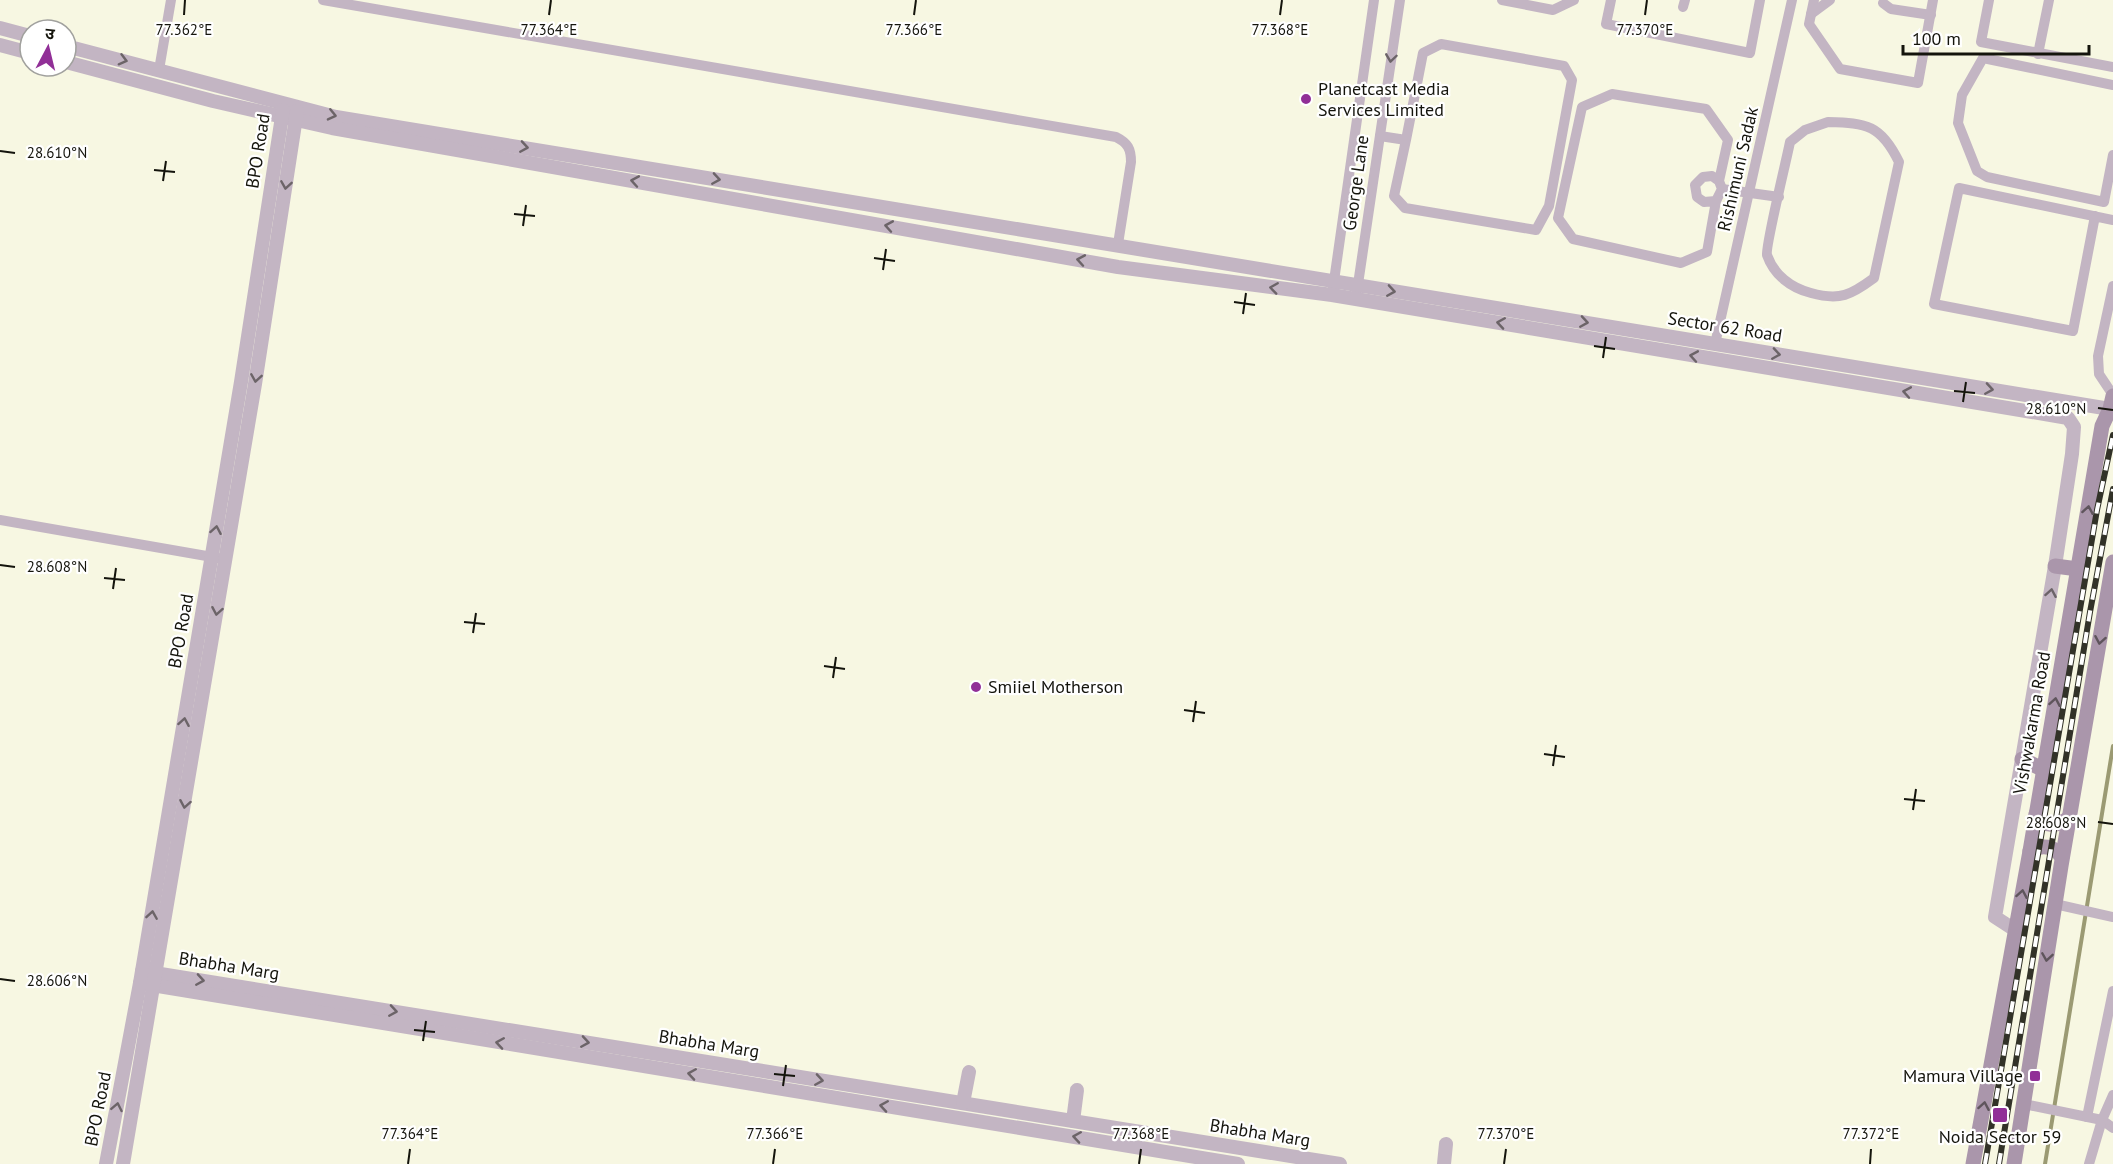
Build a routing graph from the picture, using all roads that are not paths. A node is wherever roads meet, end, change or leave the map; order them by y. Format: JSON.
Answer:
{"nodes":[{"id":1,"x":171,"y":0,"type":"edge"},
{"id":2,"x":323,"y":0,"type":"edge"},
{"id":3,"x":1374,"y":0,"type":"edge"},
{"id":4,"x":1400,"y":0,"type":"edge"},
{"id":5,"x":1502,"y":0,"type":"edge"},
{"id":6,"x":1574,"y":0,"type":"edge"},
{"id":7,"x":1611,"y":0,"type":"edge"},
{"id":8,"x":1761,"y":0,"type":"edge"},
{"id":9,"x":1792,"y":0,"type":"edge"},
{"id":10,"x":1814,"y":0,"type":"edge"},
{"id":11,"x":1830,"y":0,"type":"edge"},
{"id":12,"x":1933,"y":0,"type":"edge"},
{"id":13,"x":1989,"y":0,"type":"edge"},
{"id":14,"x":2049,"y":0,"type":"edge"},
{"id":15,"x":1883,"y":3,"type":"dead end"},
{"id":16,"x":1811,"y":14,"type":"junction"},
{"id":17,"x":1931,"y":15,"type":"junction"},
{"id":18,"x":0,"y":28,"type":"edge"},
{"id":19,"x":18,"y":33,"type":"edge"},
{"id":20,"x":0,"y":45,"type":"edge"},
{"id":21,"x":78,"y":48,"type":"edge"},
{"id":22,"x":18,"y":50,"type":"edge"},
{"id":23,"x":2038,"y":54,"type":"junction"},
{"id":24,"x":78,"y":66,"type":"edge"},
{"id":25,"x":2113,"y":67,"type":"edge"},
{"id":26,"x":159,"y":70,"type":"junction"},
{"id":27,"x":2113,"y":85,"type":"edge"},
{"id":28,"x":283,"y":110,"type":"junction"},
{"id":29,"x":297,"y":113,"type":"junction"},
{"id":30,"x":1380,"y":135,"type":"junction"},
{"id":31,"x":1406,"y":140,"type":"junction"},
{"id":32,"x":2113,"y":155,"type":"edge"},
{"id":33,"x":1720,"y":185,"type":"junction"},
{"id":34,"x":1750,"y":194,"type":"junction"},
{"id":35,"x":1779,"y":197,"type":"junction"},
{"id":36,"x":1716,"y":201,"type":"junction"},
{"id":37,"x":2095,"y":216,"type":"junction"},
{"id":38,"x":2113,"y":220,"type":"edge"},
{"id":39,"x":1118,"y":244,"type":"junction"},
{"id":40,"x":2113,"y":286,"type":"edge"},
{"id":41,"x":1333,"y":288,"type":"junction"},
{"id":42,"x":1357,"y":292,"type":"junction"},
{"id":43,"x":1715,"y":344,"type":"junction"},
{"id":44,"x":1869,"y":369,"type":"junction"},
{"id":45,"x":1867,"y":385,"type":"junction"},
{"id":46,"x":2112,"y":400,"type":"edge"},
{"id":47,"x":0,"y":520,"type":"edge"},
{"id":48,"x":219,"y":558,"type":"junction"},
{"id":49,"x":2113,"y":562,"type":"edge"},
{"id":50,"x":2055,"y":566,"type":"junction"},
{"id":51,"x":2078,"y":569,"type":"junction"},
{"id":52,"x":2022,"y":759,"type":"junction"},
{"id":53,"x":2043,"y":770,"type":"junction"},
{"id":54,"x":2036,"y":814,"type":"junction"},
{"id":55,"x":2069,"y":818,"type":"junction"},
{"id":56,"x":2030,"y":851,"type":"junction"},
{"id":57,"x":2062,"y":857,"type":"junction"},
{"id":58,"x":2055,"y":904,"type":"junction"},
{"id":59,"x":2113,"y":917,"type":"edge"},
{"id":60,"x":2015,"y":930,"type":"junction"},
{"id":61,"x":148,"y":978,"type":"junction"},
{"id":62,"x":2113,"y":991,"type":"edge"},
{"id":63,"x":969,"y":1072,"type":"dead end"},
{"id":64,"x":1077,"y":1090,"type":"dead end"},
{"id":65,"x":2113,"y":1095,"type":"edge"},
{"id":66,"x":963,"y":1103,"type":"junction"},
{"id":67,"x":2024,"y":1104,"type":"junction"},
{"id":68,"x":2087,"y":1117,"type":"junction"},
{"id":69,"x":2102,"y":1120,"type":"junction"},
{"id":70,"x":1073,"y":1121,"type":"junction"},
{"id":71,"x":2113,"y":1128,"type":"edge"},
{"id":72,"x":1446,"y":1144,"type":"dead end"},
{"id":73,"x":106,"y":1164,"type":"edge"},
{"id":74,"x":123,"y":1164,"type":"edge"},
{"id":75,"x":1238,"y":1164,"type":"edge"},
{"id":76,"x":1340,"y":1164,"type":"edge"},
{"id":77,"x":1444,"y":1164,"type":"edge"},
{"id":78,"x":1973,"y":1164,"type":"edge"},
{"id":79,"x":2014,"y":1164,"type":"edge"},
{"id":80,"x":2090,"y":1164,"type":"edge"}],
"edges":[{"from":1,"to":26,"type":"street"},
{"from":2,"to":39,"type":"street"},
{"from":3,"to":41,"type":"street","name":"George Lane"},
{"from":4,"to":30,"type":"street","name":"George Lane","one_way":true},
{"from":5,"to":6,"type":"street"},
{"from":7,"to":8,"type":"street"},
{"from":9,"to":34,"type":"street","name":"Rishimuni Sadak"},
{"from":10,"to":16,"type":"street"},
{"from":11,"to":16,"type":"street"},
{"from":12,"to":17,"type":"street"},
{"from":13,"to":23,"type":"street"},
{"from":14,"to":23,"type":"street"},
{"from":15,"to":17,"type":"street"},
{"from":16,"to":17,"type":"street"},
{"from":18,"to":19,"type":"street"},
{"from":20,"to":22,"type":"street"},
{"from":21,"to":26,"type":"street","one_way":true},
{"from":23,"to":25,"type":"street"},
{"from":24,"to":28,"type":"street"},
{"from":26,"to":28,"type":"street"},
{"from":27,"to":32,"type":"street"},
{"from":28,"to":29,"type":"street"},
{"from":48,"to":28,"type":"street","name":"BPO Road","one_way":true},
{"from":29,"to":39,"type":"street","one_way":true},
{"from":41,"to":29,"type":"street","one_way":true},
{"from":29,"to":48,"type":"street","name":"BPO Road","one_way":true},
{"from":30,"to":31,"type":"street"},
{"from":30,"to":42,"type":"street","name":"George Lane"},
{"from":31,"to":31,"type":"street"},
{"from":33,"to":34,"type":"street"},
{"from":33,"to":36,"type":"street"},
{"from":33,"to":36,"type":"street"},
{"from":33,"to":36,"type":"street"},
{"from":34,"to":35,"type":"street"},
{"from":34,"to":43,"type":"street","name":"Rishimuni Sadak"},
{"from":35,"to":35,"type":"street"},
{"from":37,"to":37,"type":"street"},
{"from":37,"to":38,"type":"street"},
{"from":39,"to":41,"type":"street"},
{"from":40,"to":46,"type":"street"},
{"from":41,"to":42,"type":"street","name":"Sector 62 Road"},
{"from":42,"to":43,"type":"street","name":"Sector 62 Road","one_way":true},
{"from":45,"to":42,"type":"street","name":"Sector 62 Road","one_way":true},
{"from":43,"to":44,"type":"street","name":"Sector 62 Road","one_way":true},
{"from":44,"to":45,"type":"street"},
{"from":44,"to":46,"type":"street","name":"Sector 62 Road","one_way":true},
{"from":50,"to":45,"type":"street","name":"Sector 62 Road","one_way":true},
{"from":51,"to":46,"type":"main road","name":"Vishwakarma Road","one_way":true},
{"from":47,"to":48,"type":"street"},
{"from":48,"to":61,"type":"street","name":"BPO Road"},
{"from":49,"to":55,"type":"main road","one_way":true},
{"from":50,"to":51,"type":"main road"},
{"from":52,"to":50,"type":"street","one_way":true},
{"from":53,"to":51,"type":"main road","name":"Vishwakarma Road","one_way":true},
{"from":52,"to":53,"type":"main road"},
{"from":52,"to":60,"type":"street"},
{"from":53,"to":54,"type":"main road","name":"Vishwakarma Road"},
{"from":54,"to":55,"type":"main road"},
{"from":54,"to":56,"type":"main road","name":"Vishwakarma Road"},
{"from":55,"to":57,"type":"main road"},
{"from":56,"to":57,"type":"main road"},
{"from":60,"to":56,"type":"main road","name":"Vishwakarma Road","one_way":true},
{"from":57,"to":58,"type":"main road"},
{"from":58,"to":59,"type":"street"},
{"from":58,"to":67,"type":"main road","one_way":true},
{"from":78,"to":60,"type":"main road","name":"Vishwakarma Road","one_way":true},
{"from":61,"to":66,"type":"street","name":"Bhabha Marg","one_way":true},
{"from":73,"to":61,"type":"street","name":"BPO Road","one_way":true},
{"from":61,"to":74,"type":"street","name":"BPO Road"},
{"from":75,"to":61,"type":"street","name":"Bhabha Marg","one_way":true},
{"from":62,"to":68,"type":"street"},
{"from":63,"to":66,"type":"street"},
{"from":64,"to":70,"type":"street"},
{"from":65,"to":69,"type":"street"},
{"from":66,"to":70,"type":"street","name":"Bhabha Marg"},
{"from":67,"to":68,"type":"street"},
{"from":67,"to":79,"type":"main road"},
{"from":68,"to":69,"type":"street"},
{"from":69,"to":71,"type":"street"},
{"from":69,"to":80,"type":"street"},
{"from":70,"to":76,"type":"street","name":"Bhabha Marg"},
{"from":72,"to":77,"type":"street"}]}
